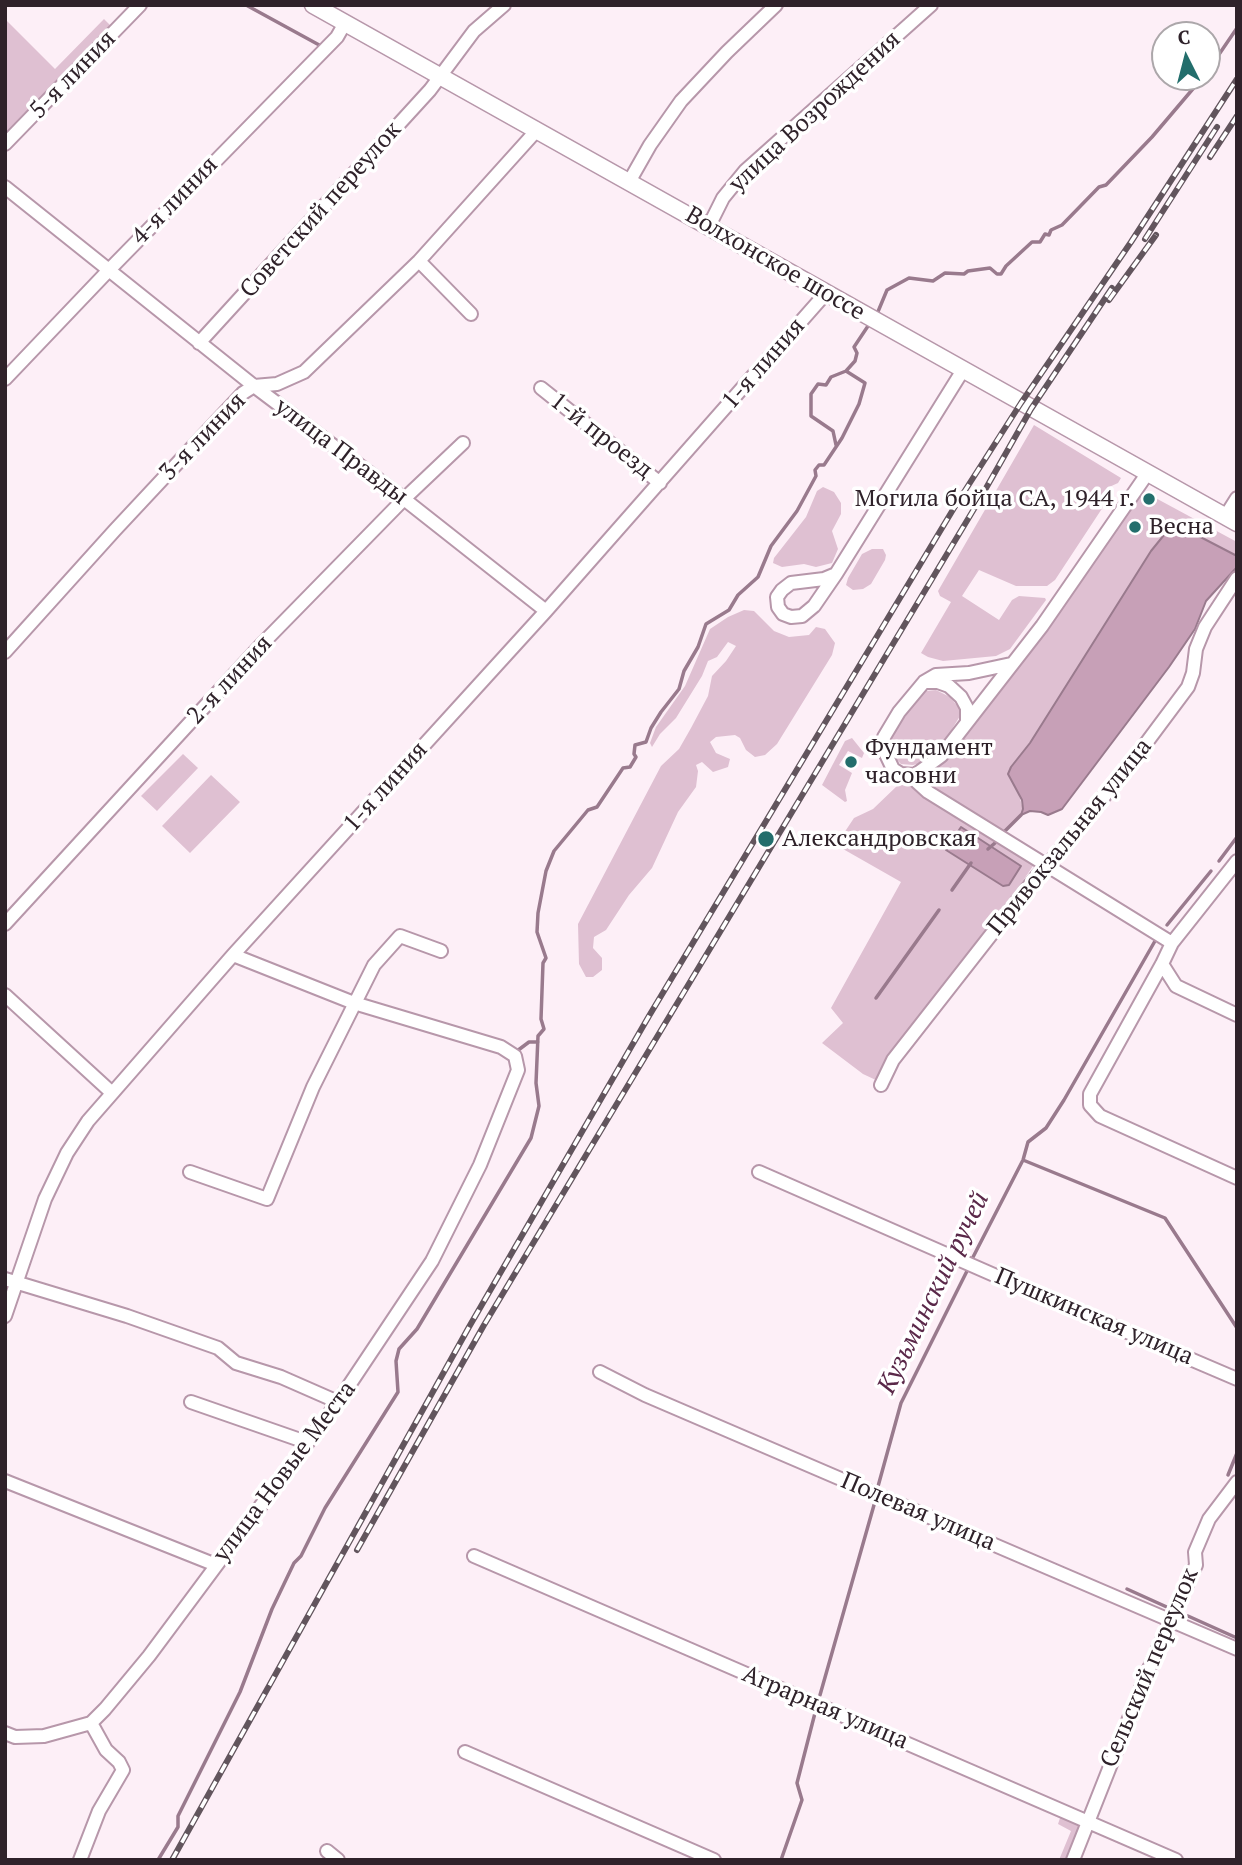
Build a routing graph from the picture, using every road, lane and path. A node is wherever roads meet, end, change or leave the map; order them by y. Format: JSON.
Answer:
{"nodes":[{"id":1,"x":140,"y":5,"type":"edge"},
{"id":2,"x":313,"y":5,"type":"edge"},
{"id":3,"x":504,"y":5,"type":"edge"},
{"id":4,"x":776,"y":5,"type":"edge"},
{"id":5,"x":931,"y":5,"type":"edge"},
{"id":6,"x":345,"y":23,"type":"junction"},
{"id":7,"x":441,"y":77,"type":"junction"},
{"id":8,"x":537,"y":130,"type":"junction"},
{"id":9,"x":5,"y":144,"type":"edge"},
{"id":10,"x":629,"y":182,"type":"junction"},
{"id":11,"x":5,"y":187,"type":"edge"},
{"id":12,"x":709,"y":226,"type":"junction"},
{"id":13,"x":419,"y":261,"type":"junction"},
{"id":14,"x":108,"y":271,"type":"junction"},
{"id":15,"x":826,"y":293,"type":"junction"},
{"id":16,"x":471,"y":314,"type":"dead end"},
{"id":17,"x":200,"y":342,"type":"junction"},
{"id":18,"x":963,"y":370,"type":"junction"},
{"id":19,"x":5,"y":379,"type":"edge"},
{"id":20,"x":254,"y":386,"type":"junction"},
{"id":21,"x":541,"y":388,"type":"dead end"},
{"id":22,"x":463,"y":443,"type":"dead end"},
{"id":23,"x":1147,"y":474,"type":"junction"},
{"id":24,"x":660,"y":483,"type":"junction"},
{"id":25,"x":1237,"y":498,"type":"edge"},
{"id":26,"x":404,"y":499,"type":"junction"},
{"id":27,"x":1231,"y":520,"type":"edge"},
{"id":28,"x":836,"y":574,"type":"junction"},
{"id":29,"x":1237,"y":578,"type":"edge"},
{"id":30,"x":546,"y":611,"type":"junction"},
{"id":31,"x":5,"y":652,"type":"edge"},
{"id":32,"x":1011,"y":664,"type":"junction"},
{"id":33,"x":924,"y":682,"type":"junction"},
{"id":34,"x":967,"y":721,"type":"junction"},
{"id":35,"x":915,"y":775,"type":"junction"},
{"id":36,"x":1237,"y":862,"type":"edge"},
{"id":37,"x":1046,"y":864,"type":"junction"},
{"id":38,"x":5,"y":924,"type":"edge"},
{"id":39,"x":1172,"y":943,"type":"junction"},
{"id":40,"x":441,"y":951,"type":"dead end"},
{"id":41,"x":233,"y":956,"type":"junction"},
{"id":42,"x":1162,"y":964,"type":"junction"},
{"id":43,"x":5,"y":995,"type":"edge"},
{"id":44,"x":354,"y":1003,"type":"junction"},
{"id":45,"x":1237,"y":1015,"type":"edge"},
{"id":46,"x":881,"y":1085,"type":"dead end"},
{"id":47,"x":111,"y":1092,"type":"junction"},
{"id":48,"x":190,"y":1172,"type":"dead end"},
{"id":49,"x":759,"y":1172,"type":"dead end"},
{"id":50,"x":1237,"y":1178,"type":"edge"},
{"id":51,"x":12,"y":1281,"type":"edge"},
{"id":52,"x":5,"y":1316,"type":"edge"},
{"id":53,"x":600,"y":1372,"type":"dead end"},
{"id":54,"x":1237,"y":1379,"type":"edge"},
{"id":55,"x":191,"y":1402,"type":"dead end"},
{"id":56,"x":338,"y":1402,"type":"junction"},
{"id":57,"x":306,"y":1442,"type":"junction"},
{"id":58,"x":5,"y":1481,"type":"edge"},
{"id":59,"x":1237,"y":1482,"type":"edge"},
{"id":60,"x":474,"y":1556,"type":"dead end"},
{"id":61,"x":216,"y":1565,"type":"junction"},
{"id":62,"x":1171,"y":1620,"type":"junction"},
{"id":63,"x":1237,"y":1649,"type":"edge"},
{"id":64,"x":91,"y":1723,"type":"junction"},
{"id":65,"x":5,"y":1733,"type":"edge"},
{"id":66,"x":465,"y":1752,"type":"dead end"},
{"id":67,"x":1088,"y":1822,"type":"junction"},
{"id":68,"x":327,"y":1851,"type":"dead end"},
{"id":69,"x":80,"y":1860,"type":"edge"},
{"id":70,"x":338,"y":1860,"type":"edge"},
{"id":71,"x":714,"y":1860,"type":"edge"},
{"id":72,"x":1073,"y":1860,"type":"edge"},
{"id":73,"x":1176,"y":1860,"type":"edge"}],
"edges":[{"from":1,"to":9,"type":"street","name":"5-я линия"},
{"from":2,"to":6,"type":"main road","name":"Волхонское шоссе"},
{"from":3,"to":7,"type":"street","name":"Советский переулок"},
{"from":4,"to":10,"type":"street"},
{"from":5,"to":12,"type":"street","name":"улица Возрождения"},
{"from":6,"to":7,"type":"main road","name":"Волхонское шоссе"},
{"from":6,"to":14,"type":"street","name":"4-я линия"},
{"from":7,"to":8,"type":"main road","name":"Волхонское шоссе"},
{"from":7,"to":17,"type":"street","name":"Советский переулок"},
{"from":8,"to":10,"type":"main road","name":"Волхонское шоссе"},
{"from":8,"to":13,"type":"street","name":"3-я линия"},
{"from":10,"to":12,"type":"main road","name":"Волхонское шоссе"},
{"from":11,"to":14,"type":"street","name":"улица Правды"},
{"from":12,"to":15,"type":"main road","name":"Волхонское шоссе"},
{"from":13,"to":16,"type":"street"},
{"from":13,"to":20,"type":"street","name":"3-я линия"},
{"from":14,"to":17,"type":"street","name":"улица Правды"},
{"from":14,"to":19,"type":"street","name":"4-я линия"},
{"from":15,"to":18,"type":"main road","name":"Волхонское шоссе"},
{"from":15,"to":24,"type":"street","name":"1-я линия"},
{"from":17,"to":20,"type":"street","name":"улица Правды"},
{"from":18,"to":23,"type":"main road","name":"Волхонское шоссе"},
{"from":18,"to":28,"type":"street"},
{"from":20,"to":26,"type":"street","name":"улица Правды"},
{"from":20,"to":31,"type":"street","name":"3-я линия"},
{"from":21,"to":24,"type":"street","name":"1-й проезд"},
{"from":22,"to":26,"type":"street","name":"2-я линия"},
{"from":23,"to":27,"type":"main road","name":"Волхонское шоссе"},
{"from":23,"to":32,"type":"street"},
{"from":24,"to":30,"type":"street","name":"1-я линия"},
{"from":25,"to":27,"type":"street"},
{"from":26,"to":30,"type":"street","name":"улица Правды"},
{"from":26,"to":38,"type":"street","name":"2-я линия"},
{"from":28,"to":28,"type":"street"},
{"from":29,"to":37,"type":"street","name":"Привокзальная улица"},
{"from":30,"to":41,"type":"street","name":"1-я линия"},
{"from":32,"to":33,"type":"street"},
{"from":32,"to":34,"type":"street"},
{"from":33,"to":34,"type":"street"},
{"from":33,"to":35,"type":"street"},
{"from":34,"to":35,"type":"street"},
{"from":35,"to":37,"type":"street"},
{"from":36,"to":39,"type":"street"},
{"from":37,"to":39,"type":"street"},
{"from":37,"to":46,"type":"street","name":"Привокзальная улица"},
{"from":39,"to":42,"type":"street"},
{"from":40,"to":44,"type":"street"},
{"from":41,"to":44,"type":"street"},
{"from":41,"to":47,"type":"street","name":"1-я линия"},
{"from":42,"to":45,"type":"street"},
{"from":42,"to":50,"type":"street"},
{"from":43,"to":47,"type":"street"},
{"from":44,"to":48,"type":"street"},
{"from":44,"to":56,"type":"street","name":"улица Новые Места"},
{"from":47,"to":51,"type":"street","name":"1-я линия"},
{"from":49,"to":54,"type":"street","name":"Пушкинская улица"},
{"from":51,"to":52,"type":"street","name":"1-я линия"},
{"from":51,"to":56,"type":"street"},
{"from":53,"to":62,"type":"street","name":"Полевая улица"},
{"from":55,"to":57,"type":"street"},
{"from":56,"to":57,"type":"street","name":"улица Новые Места"},
{"from":57,"to":61,"type":"street","name":"улица Новые Места"},
{"from":58,"to":61,"type":"street"},
{"from":59,"to":62,"type":"street","name":"Сельский переулок"},
{"from":60,"to":67,"type":"street","name":"Аграрная улица"},
{"from":61,"to":64,"type":"street","name":"улица Новые Места"},
{"from":62,"to":63,"type":"street","name":"Полевая улица"},
{"from":62,"to":67,"type":"street","name":"Сельский переулок"},
{"from":64,"to":65,"type":"street"},
{"from":64,"to":69,"type":"street"},
{"from":66,"to":71,"type":"street"},
{"from":67,"to":72,"type":"street","name":"Сельский переулок"},
{"from":67,"to":73,"type":"street","name":"Аграрная улица"},
{"from":68,"to":70,"type":"street"}]}
